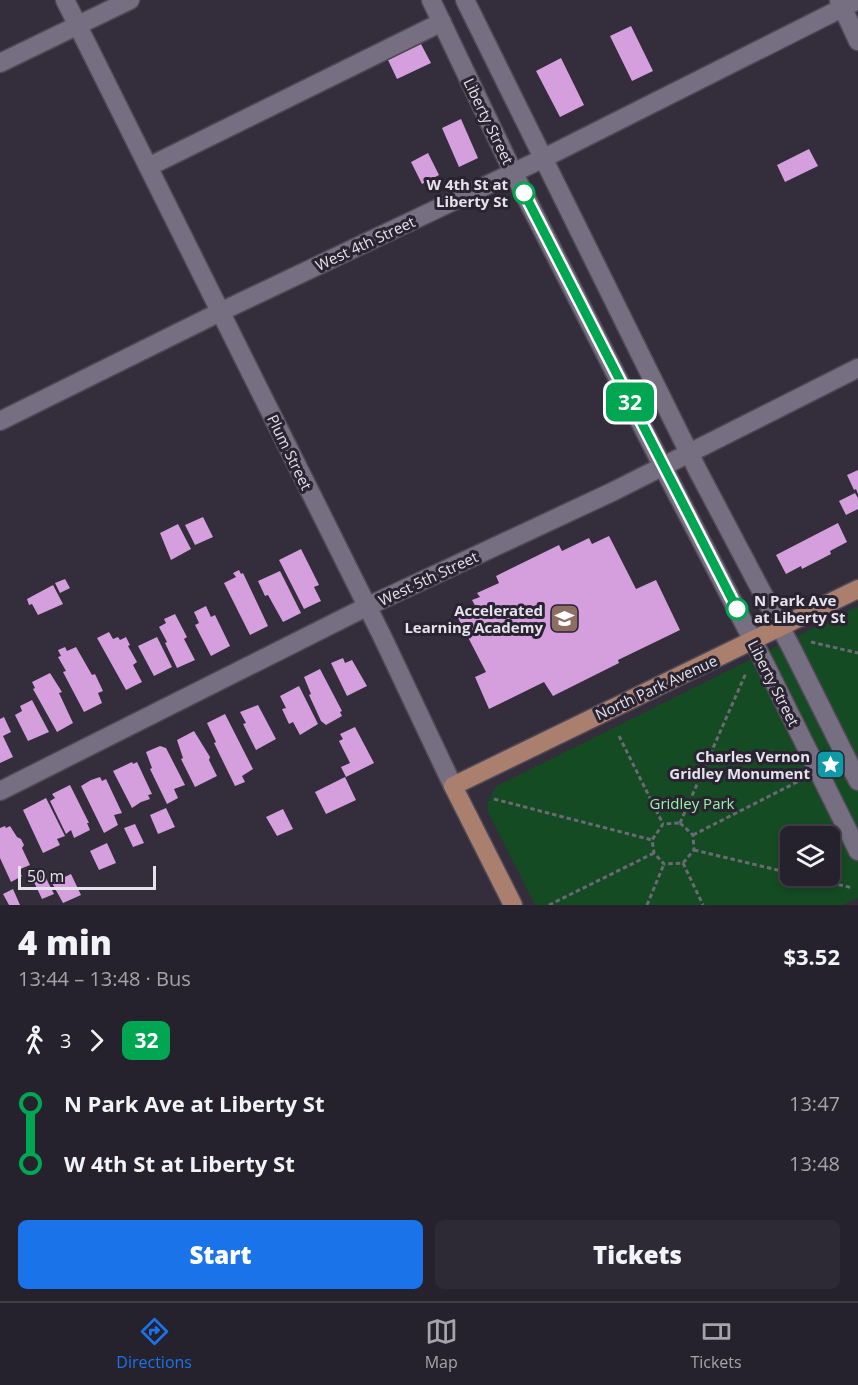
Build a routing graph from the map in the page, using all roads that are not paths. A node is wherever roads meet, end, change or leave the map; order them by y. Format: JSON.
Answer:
{"nodes":[{"id":1,"x":65,"y":0,"type":"edge"},
{"id":2,"x":130,"y":0,"type":"edge"},
{"id":3,"x":431,"y":0,"type":"edge"},
{"id":4,"x":465,"y":0,"type":"edge"},
{"id":5,"x":846,"y":2,"type":"edge"},
{"id":6,"x":442,"y":22,"type":"junction"},
{"id":7,"x":78,"y":26,"type":"junction"},
{"id":8,"x":858,"y":41,"type":"edge"},
{"id":9,"x":0,"y":63,"type":"edge"},
{"id":10,"x":542,"y":159,"type":"junction"},
{"id":11,"x":148,"y":167,"type":"junction"},
{"id":12,"x":513,"y":172,"type":"junction"},
{"id":13,"x":220,"y":312,"type":"junction"},
{"id":14,"x":858,"y":368,"type":"edge"},
{"id":15,"x":0,"y":422,"type":"edge"},
{"id":16,"x":689,"y":453,"type":"junction"},
{"id":17,"x":663,"y":467,"type":"junction"},
{"id":18,"x":858,"y":589,"type":"edge"},
{"id":19,"x":366,"y":607,"type":"junction"},
{"id":20,"x":780,"y":627,"type":"junction"},
{"id":21,"x":752,"y":641,"type":"junction"},
{"id":22,"x":858,"y":782,"type":"edge"},
{"id":23,"x":453,"y":786,"type":"junction"},
{"id":24,"x":0,"y":791,"type":"edge"},
{"id":25,"x":858,"y":851,"type":"edge"},
{"id":26,"x":513,"y":905,"type":"edge"}],
"edges":[{"from":1,"to":7,"type":"street","name":"Plum Street"},
{"from":2,"to":7,"type":"street"},
{"from":3,"to":6,"type":"street","name":"Liberty Street"},
{"from":4,"to":10,"type":"street","name":"Liberty Street"},
{"from":5,"to":8,"type":"street"},
{"from":5,"to":10,"type":"street","name":"West 4th Street"},
{"from":6,"to":11,"type":"street"},
{"from":6,"to":12,"type":"street","name":"Liberty Street"},
{"from":7,"to":9,"type":"street"},
{"from":7,"to":11,"type":"street","name":"Plum Street"},
{"from":10,"to":12,"type":"street","name":"West 4th Street"},
{"from":10,"to":16,"type":"street","name":"Liberty Street"},
{"from":11,"to":13,"type":"street","name":"Plum Street"},
{"from":12,"to":13,"type":"street","name":"West 4th Street"},
{"from":12,"to":17,"type":"street","name":"Liberty Street"},
{"from":13,"to":15,"type":"street","name":"West 4th Street"},
{"from":13,"to":19,"type":"street","name":"Plum Street"},
{"from":14,"to":16,"type":"street","name":"West 5th Street"},
{"from":16,"to":17,"type":"street","name":"West 5th Street"},
{"from":16,"to":20,"type":"street","name":"Liberty Street"},
{"from":17,"to":19,"type":"street","name":"West 5th Street"},
{"from":17,"to":21,"type":"street","name":"Liberty Street"},
{"from":18,"to":20,"type":"main road","name":"North Park Avenue"},
{"from":19,"to":23,"type":"street","name":"Plum Street"},
{"from":19,"to":24,"type":"street","name":"West 5th Street"},
{"from":20,"to":21,"type":"main road","name":"North Park Avenue"},
{"from":20,"to":22,"type":"street","name":"Liberty Street"},
{"from":21,"to":23,"type":"main road","name":"North Park Avenue"},
{"from":21,"to":25,"type":"street","name":"Liberty Street"},
{"from":23,"to":26,"type":"main road","name":"Plum Street"}]}
